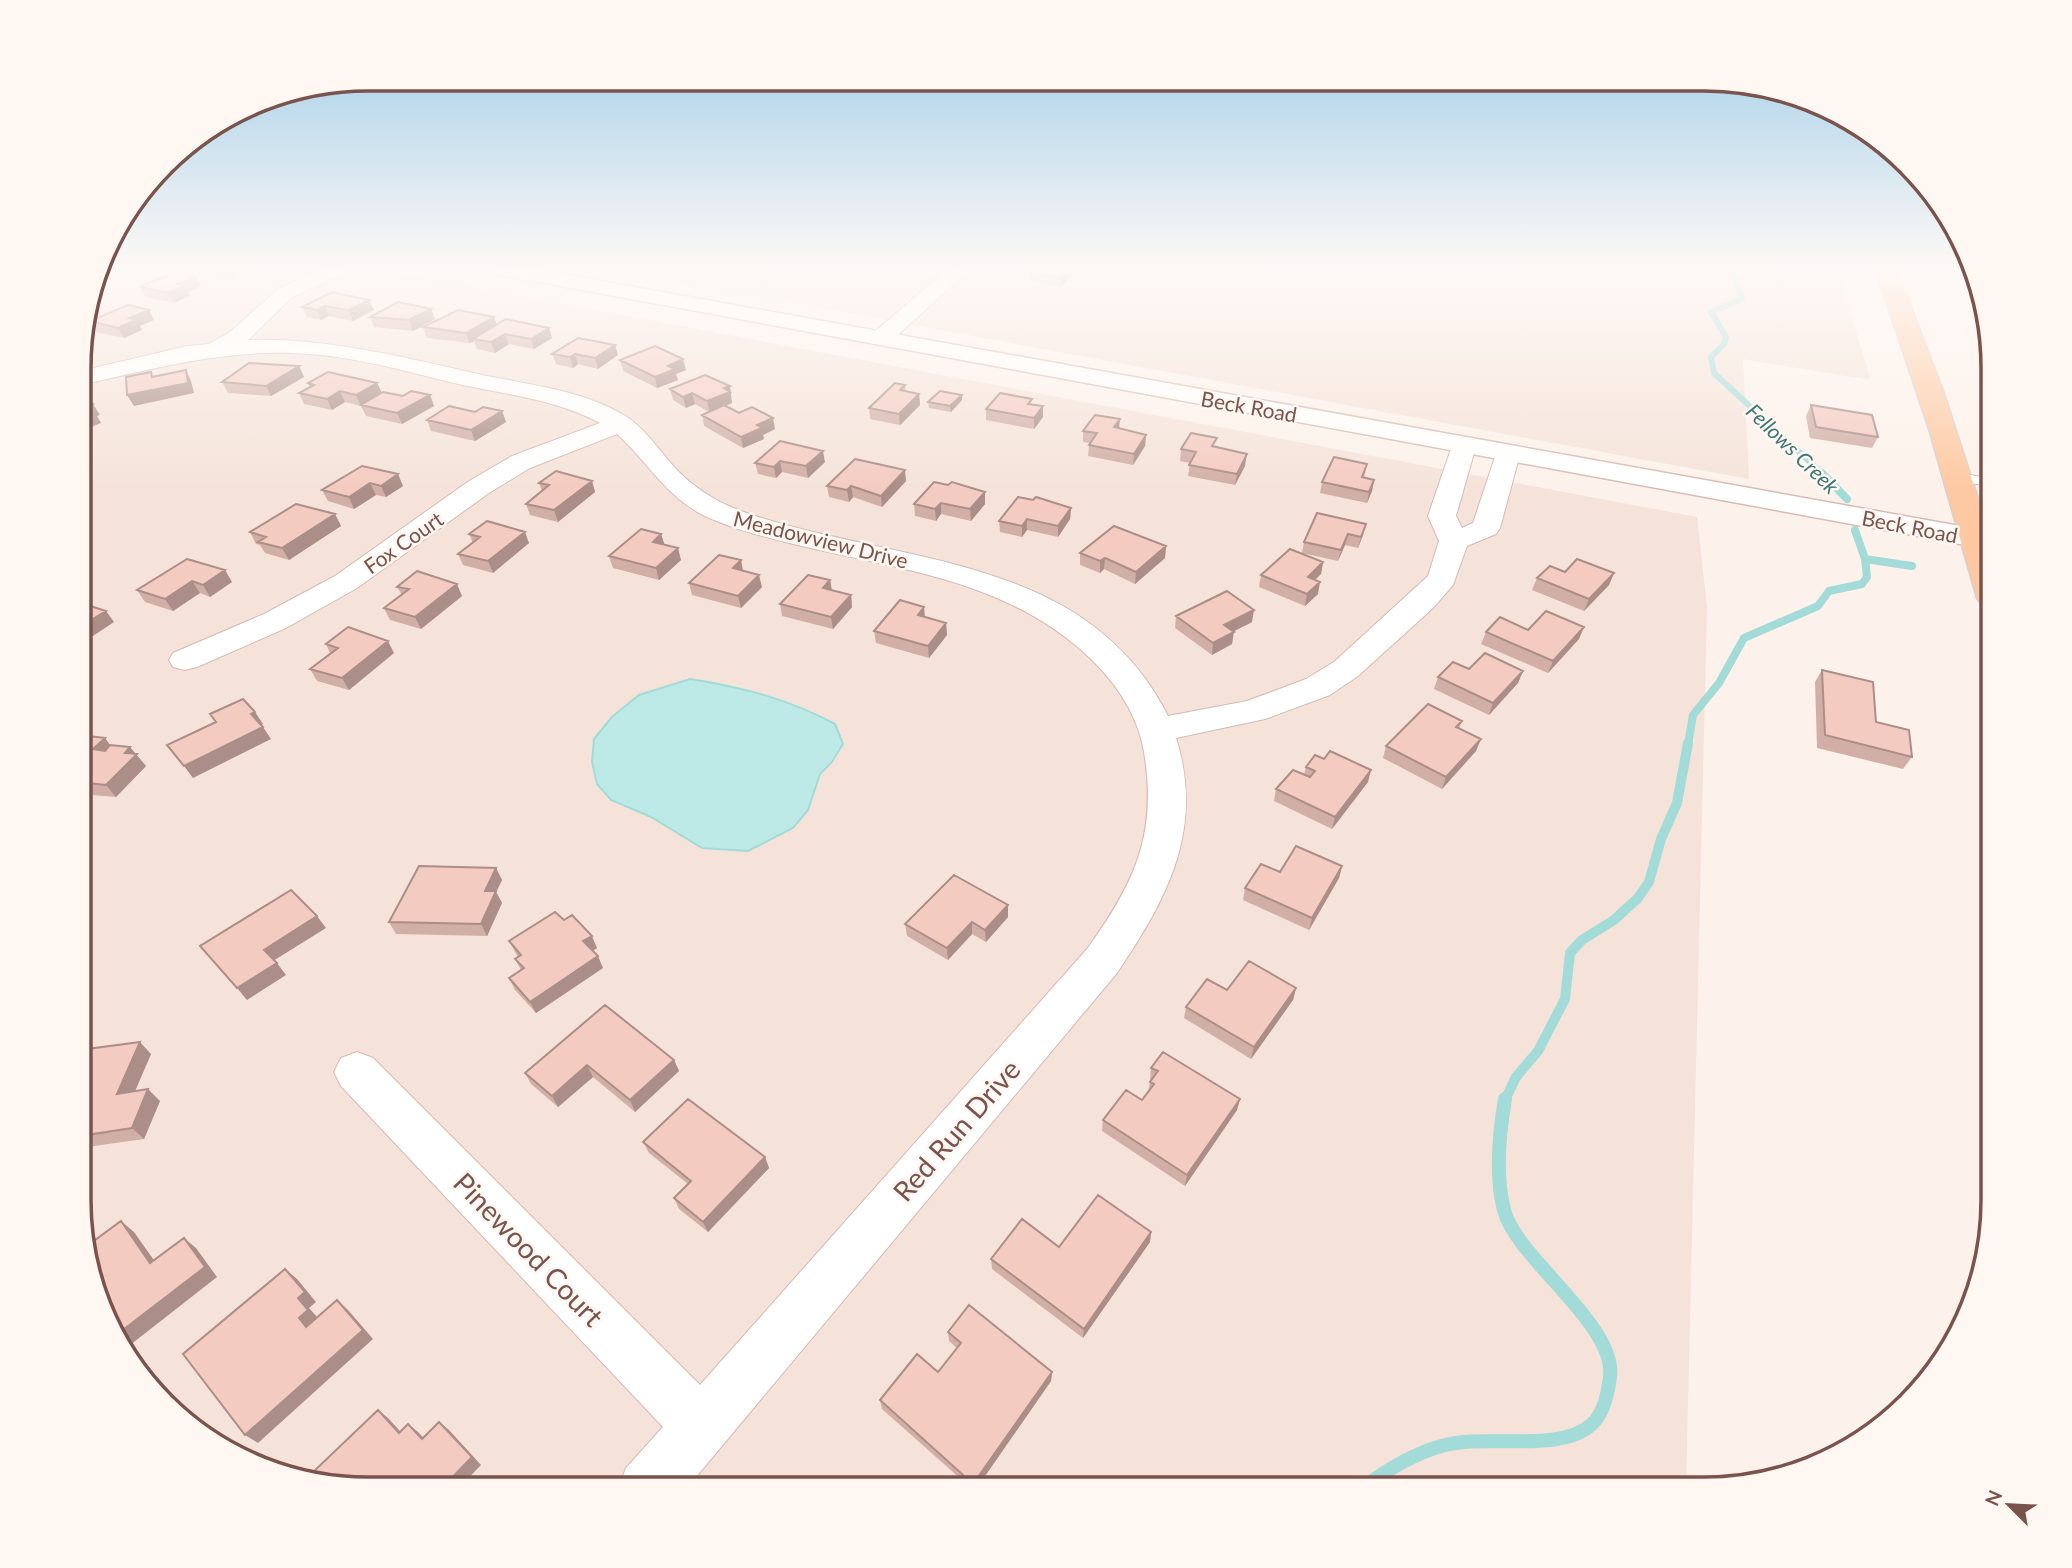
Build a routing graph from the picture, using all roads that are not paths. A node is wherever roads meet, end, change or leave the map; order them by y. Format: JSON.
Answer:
{"nodes":[{"id":1,"x":200,"y":343,"type":"edge"},
{"id":2,"x":265,"y":343,"type":"edge"},
{"id":3,"x":903,"y":343,"type":"edge"},
{"id":4,"x":1915,"y":343,"type":"edge"},
{"id":5,"x":91,"y":375,"type":"edge"},
{"id":6,"x":620,"y":424,"type":"junction"},
{"id":7,"x":1463,"y":446,"type":"junction"},
{"id":8,"x":1507,"y":454,"type":"junction"},
{"id":9,"x":1959,"y":477,"type":"junction"},
{"id":10,"x":1981,"y":481,"type":"edge"},
{"id":11,"x":1981,"y":530,"type":"edge"},
{"id":12,"x":1981,"y":539,"type":"edge"},
{"id":13,"x":1454,"y":541,"type":"junction"},
{"id":14,"x":185,"y":660,"type":"dead end"},
{"id":15,"x":1157,"y":730,"type":"junction"},
{"id":16,"x":357,"y":1072,"type":"dead end"},
{"id":17,"x":701,"y":1426,"type":"junction"},
{"id":18,"x":657,"y":1477,"type":"edge"}],
"edges":[{"from":1,"to":5,"type":"street","name":"Meadowview Drive"},
{"from":2,"to":6,"type":"street","name":"Meadowview Drive"},
{"from":3,"to":7,"type":"main road","name":"Beck Road"},
{"from":4,"to":9,"type":"main road"},
{"from":6,"to":14,"type":"street","name":"Fox Court"},
{"from":6,"to":15,"type":"street","name":"Meadowview Drive"},
{"from":7,"to":8,"type":"main road","name":"Beck Road"},
{"from":7,"to":13,"type":"street"},
{"from":8,"to":12,"type":"main road","name":"Beck Road"},
{"from":8,"to":13,"type":"street"},
{"from":9,"to":10,"type":"lane"},
{"from":9,"to":11,"type":"main road"},
{"from":13,"to":15,"type":"street"},
{"from":15,"to":17,"type":"street","name":"Red Run Drive"},
{"from":16,"to":17,"type":"street","name":"Pinewood Court"},
{"from":17,"to":18,"type":"street","name":"Red Run Drive"}]}
